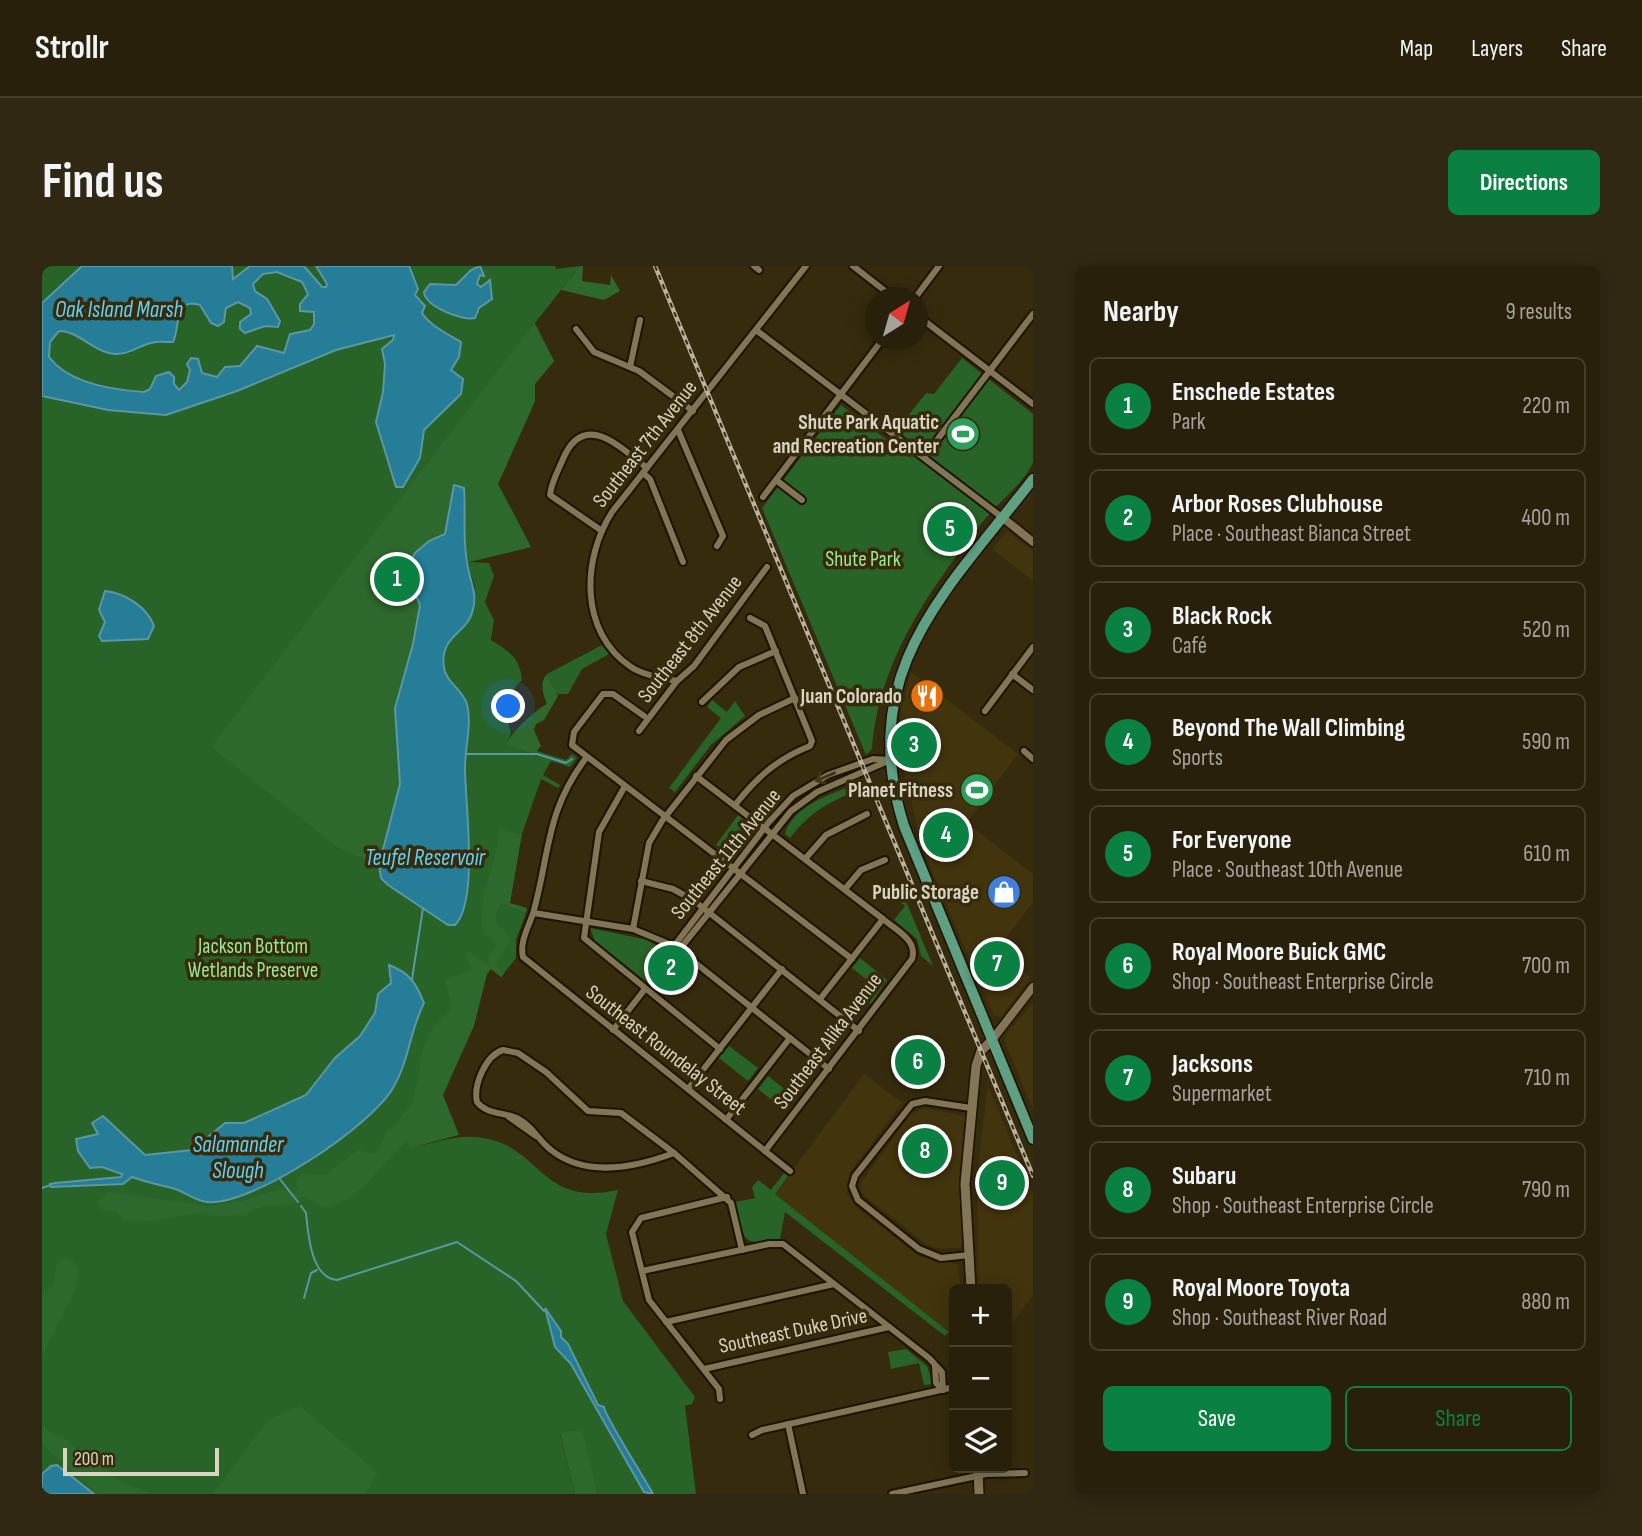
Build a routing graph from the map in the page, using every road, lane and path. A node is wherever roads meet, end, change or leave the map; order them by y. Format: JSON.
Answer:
{"nodes":[{"id":1,"x":806,"y":266,"type":"edge"},
{"id":2,"x":853,"y":266,"type":"edge"},
{"id":3,"x":939,"y":266,"type":"edge"},
{"id":4,"x":880,"y":287,"type":"edge"},
{"id":5,"x":923,"y":287,"type":"edge"},
{"id":6,"x":1033,"y":314,"type":"edge"},
{"id":7,"x":640,"y":320,"type":"dead end"},
{"id":8,"x":928,"y":324,"type":"edge"},
{"id":9,"x":576,"y":330,"type":"dead end"},
{"id":10,"x":756,"y":330,"type":"junction"},
{"id":11,"x":874,"y":350,"type":"edge"},
{"id":12,"x":629,"y":367,"type":"junction"},
{"id":13,"x":990,"y":371,"type":"junction"},
{"id":14,"x":841,"y":394,"type":"junction"},
{"id":15,"x":1033,"y":404,"type":"edge"},
{"id":16,"x":693,"y":411,"type":"junction"},
{"id":17,"x":678,"y":430,"type":"junction"},
{"id":18,"x":924,"y":457,"type":"junction"},
{"id":19,"x":645,"y":470,"type":"junction"},
{"id":20,"x":1033,"y":479,"type":"edge"},
{"id":21,"x":776,"y":480,"type":"junction"},
{"id":22,"x":763,"y":497,"type":"dead end"},
{"id":23,"x":802,"y":500,"type":"dead end"},
{"id":24,"x":1003,"y":518,"type":"junction"},
{"id":25,"x":602,"y":531,"type":"junction"},
{"id":26,"x":1033,"y":542,"type":"edge"},
{"id":27,"x":718,"y":546,"type":"dead end"},
{"id":28,"x":684,"y":562,"type":"dead end"},
{"id":29,"x":768,"y":567,"type":"dead end"},
{"id":30,"x":750,"y":618,"type":"dead end"},
{"id":31,"x":1033,"y":647,"type":"edge"},
{"id":32,"x":776,"y":651,"type":"junction"},
{"id":33,"x":1012,"y":674,"type":"junction"},
{"id":34,"x":677,"y":681,"type":"junction"},
{"id":35,"x":1033,"y":690,"type":"edge"},
{"id":36,"x":795,"y":698,"type":"junction"},
{"id":37,"x":702,"y":702,"type":"dead end"},
{"id":38,"x":985,"y":711,"type":"dead end"},
{"id":39,"x":644,"y":716,"type":"dead end"},
{"id":40,"x":639,"y":732,"type":"dead end"},
{"id":41,"x":1024,"y":751,"type":"dead end"},
{"id":42,"x":586,"y":758,"type":"junction"},
{"id":43,"x":1033,"y":759,"type":"edge"},
{"id":44,"x":890,"y":760,"type":"junction"},
{"id":45,"x":696,"y":776,"type":"junction"},
{"id":46,"x":625,"y":786,"type":"junction"},
{"id":47,"x":735,"y":805,"type":"junction"},
{"id":48,"x":867,"y":814,"type":"dead end"},
{"id":49,"x":666,"y":816,"type":"junction"},
{"id":50,"x":765,"y":828,"type":"junction"},
{"id":51,"x":772,"y":833,"type":"junction"},
{"id":52,"x":805,"y":859,"type":"junction"},
{"id":53,"x":885,"y":859,"type":"dead end"},
{"id":54,"x":738,"y":870,"type":"junction"},
{"id":55,"x":641,"y":881,"type":"junction"},
{"id":56,"x":845,"y":889,"type":"junction"},
{"id":57,"x":706,"y":910,"type":"junction"},
{"id":58,"x":534,"y":913,"type":"junction"},
{"id":59,"x":883,"y":919,"type":"junction"},
{"id":60,"x":584,"y":921,"type":"junction"},
{"id":61,"x":633,"y":929,"type":"junction"},
{"id":62,"x":676,"y":948,"type":"junction"},
{"id":63,"x":852,"y":959,"type":"junction"},
{"id":64,"x":782,"y":969,"type":"junction"},
{"id":65,"x":1033,"y":987,"type":"edge"},
{"id":66,"x":645,"y":989,"type":"junction"},
{"id":67,"x":820,"y":999,"type":"junction"},
{"id":68,"x":751,"y":1007,"type":"junction"},
{"id":69,"x":613,"y":1030,"type":"junction"},
{"id":70,"x":859,"y":1031,"type":"junction"},
{"id":71,"x":790,"y":1038,"type":"junction"},
{"id":72,"x":992,"y":1040,"type":"junction"},
{"id":73,"x":720,"y":1049,"type":"junction"},
{"id":74,"x":829,"y":1069,"type":"junction"},
{"id":75,"x":688,"y":1089,"type":"junction"},
{"id":76,"x":971,"y":1108,"type":"junction"},
{"id":77,"x":726,"y":1120,"type":"junction"},
{"id":78,"x":1033,"y":1139,"type":"edge"},
{"id":79,"x":765,"y":1151,"type":"junction"},
{"id":80,"x":674,"y":1153,"type":"junction"},
{"id":81,"x":790,"y":1171,"type":"dead end"},
{"id":82,"x":727,"y":1198,"type":"junction"},
{"id":83,"x":742,"y":1250,"type":"junction"},
{"id":84,"x":965,"y":1255,"type":"junction"},
{"id":85,"x":642,"y":1271,"type":"junction"},
{"id":86,"x":834,"y":1284,"type":"junction"},
{"id":87,"x":970,"y":1284,"type":"edge"},
{"id":88,"x":666,"y":1322,"type":"junction"},
{"id":89,"x":889,"y":1327,"type":"junction"},
{"id":90,"x":704,"y":1368,"type":"junction"},
{"id":91,"x":949,"y":1388,"type":"edge"},
{"id":92,"x":943,"y":1390,"type":"junction"},
{"id":93,"x":720,"y":1399,"type":"dead end"},
{"id":94,"x":788,"y":1424,"type":"junction"},
{"id":95,"x":752,"y":1435,"type":"dead end"},
{"id":96,"x":974,"y":1473,"type":"edge"},
{"id":97,"x":978,"y":1473,"type":"edge"},
{"id":98,"x":1012,"y":1473,"type":"edge"},
{"id":99,"x":1025,"y":1473,"type":"dead end"},
{"id":100,"x":803,"y":1494,"type":"edge"},
{"id":101,"x":891,"y":1494,"type":"edge"},
{"id":102,"x":979,"y":1494,"type":"edge"}],
"edges":[{"from":1,"to":10,"type":"street","name":"Southeast 7th Avenue"},
{"from":2,"to":4,"type":"street"},
{"from":3,"to":5,"type":"street"},
{"from":6,"to":13,"type":"street"},
{"from":7,"to":12,"type":"street"},
{"from":8,"to":13,"type":"street"},
{"from":9,"to":12,"type":"street"},
{"from":10,"to":14,"type":"street"},
{"from":10,"to":16,"type":"street","name":"Southeast 7th Avenue"},
{"from":11,"to":14,"type":"street"},
{"from":12,"to":16,"type":"street"},
{"from":13,"to":15,"type":"street"},
{"from":13,"to":18,"type":"street"},
{"from":14,"to":18,"type":"street"},
{"from":14,"to":21,"type":"street"},
{"from":16,"to":17,"type":"street","name":"Southeast 7th Avenue"},
{"from":17,"to":19,"type":"street","name":"Southeast 7th Avenue"},
{"from":17,"to":27,"type":"street"},
{"from":18,"to":24,"type":"street"},
{"from":19,"to":25,"type":"street","name":"Southeast 7th Avenue"},
{"from":19,"to":25,"type":"street"},
{"from":19,"to":28,"type":"street"},
{"from":20,"to":24,"type":"main road"},
{"from":21,"to":22,"type":"street"},
{"from":21,"to":23,"type":"street"},
{"from":24,"to":26,"type":"street"},
{"from":24,"to":44,"type":"main road"},
{"from":25,"to":34,"type":"street","name":"Southeast 7th Avenue"},
{"from":29,"to":34,"type":"street","name":"Southeast 8th Avenue"},
{"from":30,"to":32,"type":"street"},
{"from":31,"to":33,"type":"street"},
{"from":32,"to":36,"type":"street"},
{"from":32,"to":37,"type":"street"},
{"from":33,"to":35,"type":"street"},
{"from":33,"to":38,"type":"street"},
{"from":34,"to":40,"type":"street","name":"Southeast 8th Avenue"},
{"from":36,"to":45,"type":"street"},
{"from":36,"to":47,"type":"street"},
{"from":39,"to":42,"type":"street","name":"Southeast 8th Avenue"},
{"from":41,"to":43,"type":"street"},
{"from":42,"to":46,"type":"street"},
{"from":42,"to":58,"type":"street"},
{"from":44,"to":50,"type":"street","name":"Southeast 11th Avenue","one_way":true},
{"from":44,"to":51,"type":"street","name":"Southeast 11th Avenue"},
{"from":44,"to":72,"type":"main road"},
{"from":45,"to":47,"type":"street"},
{"from":45,"to":49,"type":"street"},
{"from":46,"to":49,"type":"street"},
{"from":46,"to":60,"type":"street"},
{"from":47,"to":50,"type":"street"},
{"from":48,"to":52,"type":"street"},
{"from":49,"to":54,"type":"street"},
{"from":49,"to":55,"type":"street"},
{"from":50,"to":51,"type":"street"},
{"from":50,"to":54,"type":"street","name":"Southeast 11th Avenue"},
{"from":51,"to":52,"type":"street"},
{"from":51,"to":54,"type":"street","name":"Southeast 11th Avenue"},
{"from":52,"to":56,"type":"street"},
{"from":53,"to":56,"type":"street"},
{"from":54,"to":57,"type":"street","name":"Southeast 11th Avenue"},
{"from":54,"to":63,"type":"street"},
{"from":55,"to":57,"type":"street"},
{"from":55,"to":61,"type":"street"},
{"from":56,"to":59,"type":"street"},
{"from":57,"to":62,"type":"street","name":"Southeast 11th Avenue"},
{"from":57,"to":64,"type":"street"},
{"from":58,"to":60,"type":"street"},
{"from":58,"to":69,"type":"street","name":"Southeast Roundelay Street"},
{"from":59,"to":63,"type":"street"},
{"from":59,"to":70,"type":"street","name":"Southeast Alika Avenue"},
{"from":60,"to":61,"type":"street"},
{"from":60,"to":66,"type":"street"},
{"from":61,"to":62,"type":"street"},
{"from":62,"to":68,"type":"street"},
{"from":63,"to":67,"type":"street"},
{"from":64,"to":67,"type":"street"},
{"from":64,"to":68,"type":"street"},
{"from":65,"to":72,"type":"street"},
{"from":66,"to":69,"type":"street"},
{"from":66,"to":73,"type":"street"},
{"from":67,"to":70,"type":"street"},
{"from":68,"to":71,"type":"street"},
{"from":68,"to":73,"type":"street"},
{"from":69,"to":75,"type":"street","name":"Southeast Roundelay Street"},
{"from":70,"to":74,"type":"street","name":"Southeast Alika Avenue"},
{"from":71,"to":74,"type":"street"},
{"from":71,"to":77,"type":"street"},
{"from":72,"to":76,"type":"main road"},
{"from":72,"to":78,"type":"main road"},
{"from":73,"to":75,"type":"street"},
{"from":74,"to":79,"type":"street","name":"Southeast Alika Avenue"},
{"from":75,"to":77,"type":"street","name":"Southeast Roundelay Street"},
{"from":76,"to":84,"type":"main road"},
{"from":76,"to":84,"type":"street"},
{"from":77,"to":79,"type":"street","name":"Southeast Roundelay Street"},
{"from":79,"to":81,"type":"street","name":"Southeast Roundelay Street"},
{"from":80,"to":80,"type":"street"},
{"from":80,"to":82,"type":"street"},
{"from":82,"to":83,"type":"street"},
{"from":82,"to":85,"type":"street","name":"Southeast Duke Drive"},
{"from":83,"to":85,"type":"street"},
{"from":83,"to":86,"type":"street"},
{"from":84,"to":87,"type":"main road"},
{"from":85,"to":88,"type":"street","name":"Southeast Duke Drive"},
{"from":86,"to":88,"type":"street"},
{"from":86,"to":89,"type":"street"},
{"from":88,"to":90,"type":"street","name":"Southeast Duke Drive"},
{"from":89,"to":90,"type":"street","name":"Southeast Duke Drive"},
{"from":89,"to":92,"type":"street"},
{"from":90,"to":93,"type":"street","name":"Southeast Duke Drive"},
{"from":91,"to":92,"type":"street"},
{"from":92,"to":94,"type":"street"},
{"from":94,"to":95,"type":"street"},
{"from":94,"to":100,"type":"street"},
{"from":96,"to":101,"type":"street"},
{"from":97,"to":102,"type":"main road"},
{"from":98,"to":99,"type":"street"}]}
